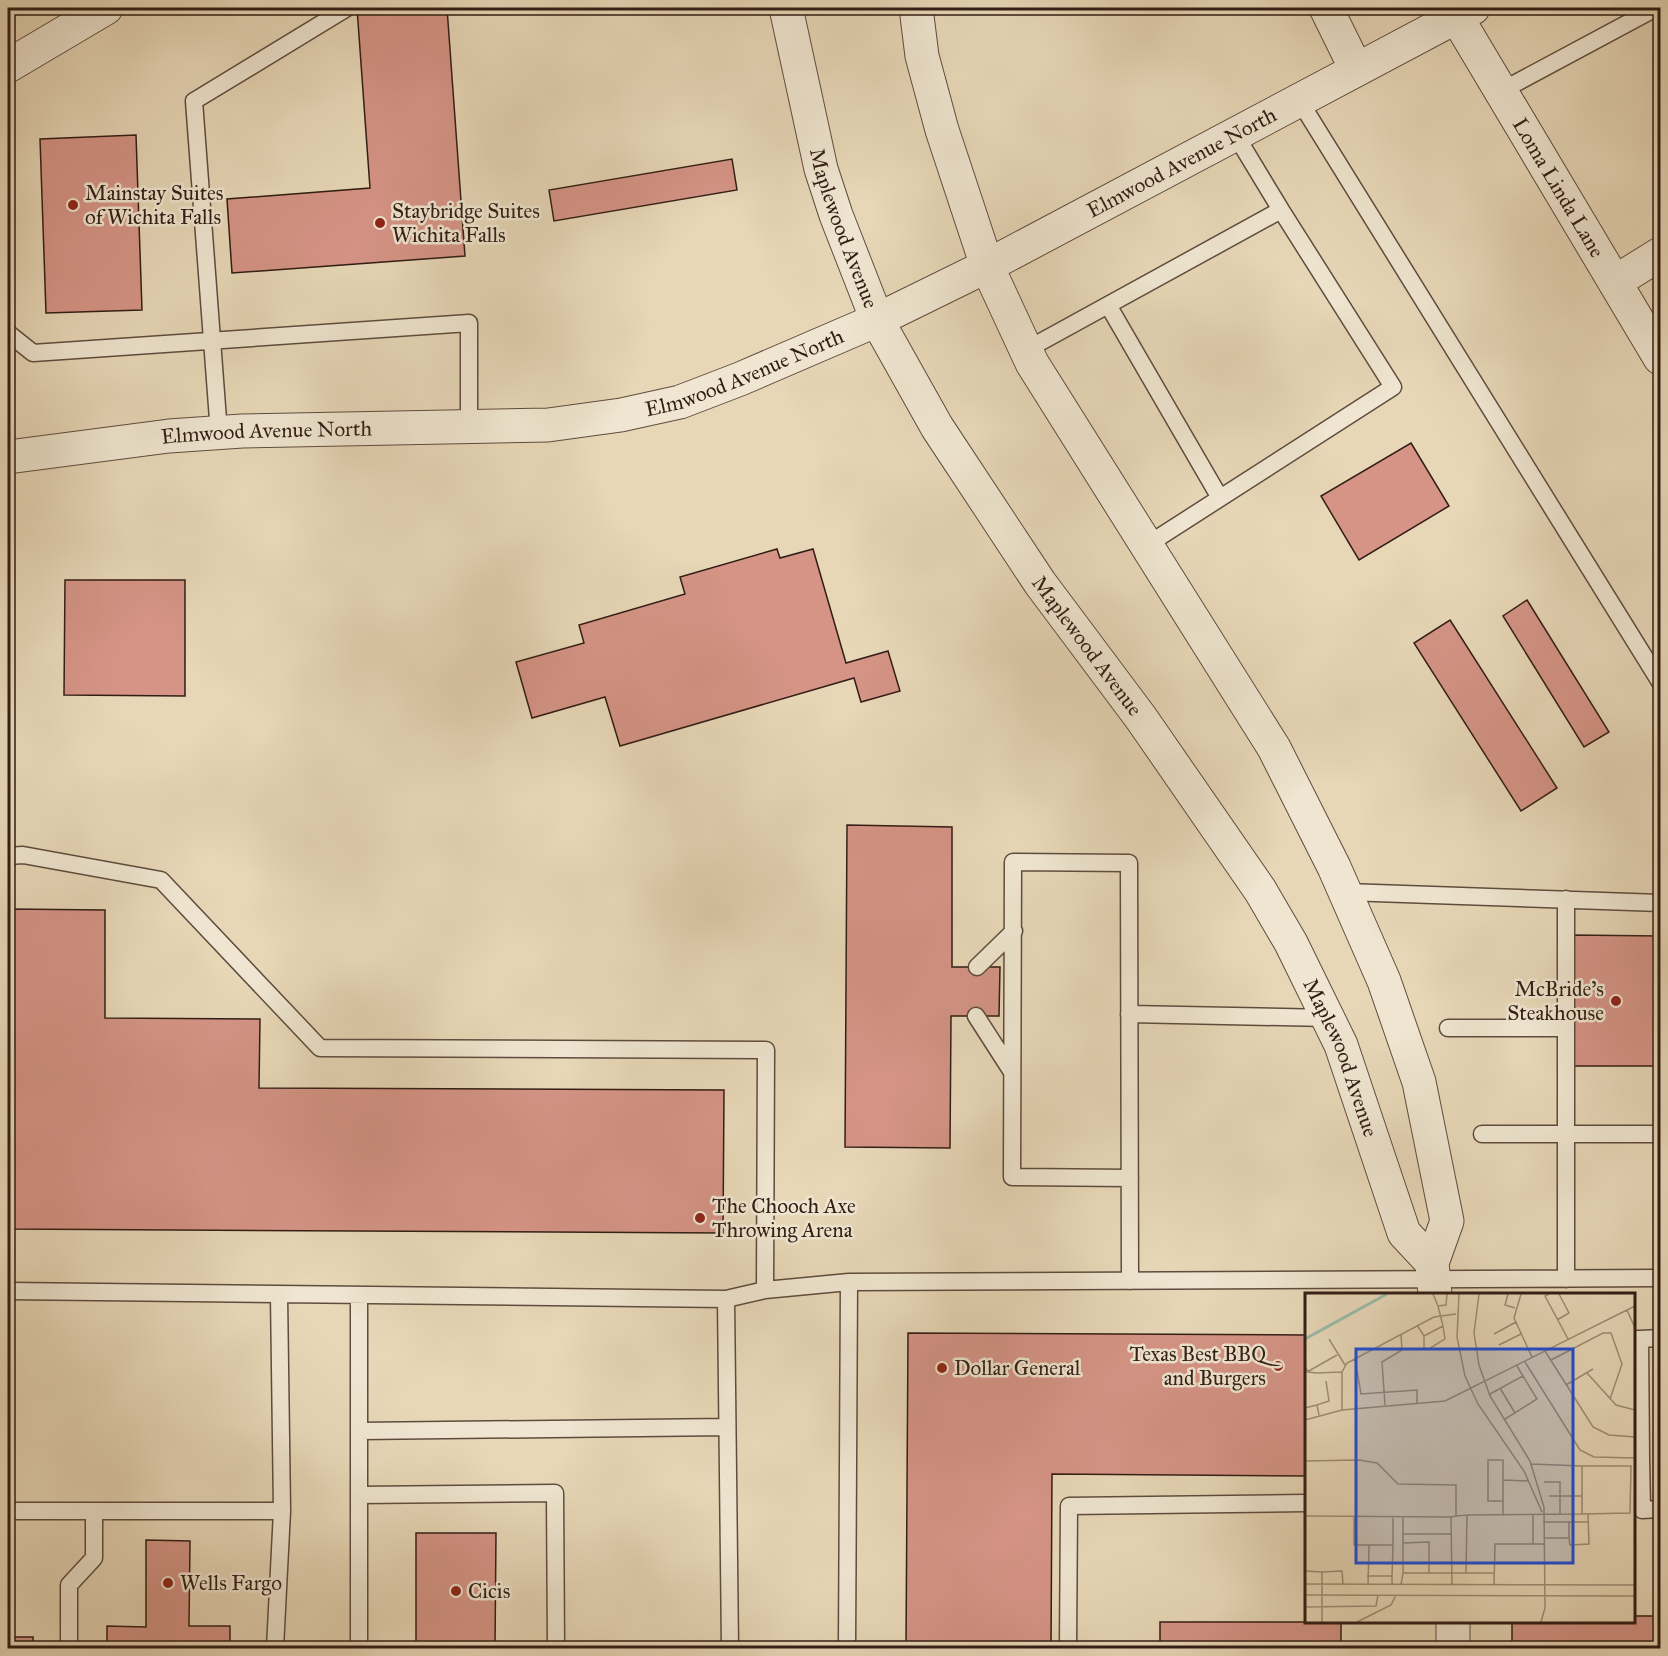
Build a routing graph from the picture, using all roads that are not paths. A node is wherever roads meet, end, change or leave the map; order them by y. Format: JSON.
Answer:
{"nodes":[{"id":1,"x":106,"y":8,"type":"edge"},
{"id":2,"x":347,"y":8,"type":"edge"},
{"id":3,"x":786,"y":8,"type":"edge"},
{"id":4,"x":916,"y":8,"type":"edge"},
{"id":5,"x":1326,"y":8,"type":"edge"},
{"id":6,"x":1656,"y":8,"type":"edge"},
{"id":7,"x":1464,"y":12,"type":"edge"},
{"id":8,"x":8,"y":66,"type":"edge"},
{"id":9,"x":1356,"y":69,"type":"junction"},
{"id":10,"x":1501,"y":91,"type":"junction"},
{"id":11,"x":1299,"y":100,"type":"junction"},
{"id":12,"x":1234,"y":134,"type":"junction"},
{"id":13,"x":1281,"y":210,"type":"junction"},
{"id":14,"x":1660,"y":254,"type":"edge"},
{"id":15,"x":987,"y":266,"type":"junction"},
{"id":16,"x":1615,"y":282,"type":"junction"},
{"id":17,"x":1108,"y":305,"type":"junction"},
{"id":18,"x":878,"y":320,"type":"junction"},
{"id":19,"x":8,"y":333,"type":"edge"},
{"id":20,"x":212,"y":340,"type":"junction"},
{"id":21,"x":1026,"y":350,"type":"junction"},
{"id":22,"x":1660,"y":358,"type":"edge"},
{"id":23,"x":469,"y":427,"type":"junction"},
{"id":24,"x":219,"y":433,"type":"junction"},
{"id":25,"x":8,"y":457,"type":"edge"},
{"id":26,"x":1220,"y":498,"type":"junction"},
{"id":27,"x":1147,"y":545,"type":"junction"},
{"id":28,"x":1660,"y":682,"type":"edge"},
{"id":29,"x":8,"y":855,"type":"edge"},
{"id":30,"x":1346,"y":892,"type":"junction"},
{"id":31,"x":1566,"y":899,"type":"junction"},
{"id":32,"x":1660,"y":903,"type":"edge"},
{"id":33,"x":1014,"y":931,"type":"junction"},
{"id":34,"x":977,"y":968,"type":"dead end"},
{"id":35,"x":1129,"y":1014,"type":"junction"},
{"id":36,"x":976,"y":1016,"type":"dead end"},
{"id":37,"x":1328,"y":1018,"type":"junction"},
{"id":38,"x":1448,"y":1028,"type":"dead end"},
{"id":39,"x":1566,"y":1028,"type":"junction"},
{"id":40,"x":1012,"y":1072,"type":"junction"},
{"id":41,"x":1482,"y":1134,"type":"dead end"},
{"id":42,"x":1566,"y":1134,"type":"junction"},
{"id":43,"x":1660,"y":1134,"type":"edge"},
{"id":44,"x":1130,"y":1178,"type":"junction"},
{"id":45,"x":1660,"y":1278,"type":"edge"},
{"id":46,"x":1434,"y":1279,"type":"edge"},
{"id":47,"x":1566,"y":1279,"type":"junction"},
{"id":48,"x":1130,"y":1281,"type":"junction"},
{"id":49,"x":849,"y":1282,"type":"junction"},
{"id":50,"x":1357,"y":1287,"type":"edge"},
{"id":51,"x":765,"y":1290,"type":"junction"},
{"id":52,"x":8,"y":1292,"type":"edge"},
{"id":53,"x":279,"y":1294,"type":"junction"},
{"id":54,"x":358,"y":1295,"type":"junction"},
{"id":55,"x":726,"y":1299,"type":"junction"},
{"id":56,"x":1660,"y":1338,"type":"edge"},
{"id":57,"x":1637,"y":1339,"type":"edge"},
{"id":58,"x":727,"y":1426,"type":"junction"},
{"id":59,"x":358,"y":1431,"type":"junction"},
{"id":60,"x":1637,"y":1459,"type":"edge"},
{"id":61,"x":358,"y":1495,"type":"junction"},
{"id":62,"x":1305,"y":1503,"type":"edge"},
{"id":63,"x":1660,"y":1509,"type":"edge"},
{"id":64,"x":282,"y":1510,"type":"junction"},
{"id":65,"x":8,"y":1511,"type":"edge"},
{"id":66,"x":94,"y":1511,"type":"junction"},
{"id":67,"x":1453,"y":1623,"type":"edge"},
{"id":68,"x":69,"y":1648,"type":"edge"},
{"id":69,"x":275,"y":1648,"type":"edge"},
{"id":70,"x":358,"y":1648,"type":"edge"},
{"id":71,"x":556,"y":1648,"type":"edge"},
{"id":72,"x":730,"y":1648,"type":"edge"},
{"id":73,"x":847,"y":1648,"type":"edge"},
{"id":74,"x":1068,"y":1648,"type":"edge"},
{"id":75,"x":1453,"y":1648,"type":"edge"}],
"edges":[{"from":1,"to":8,"type":"street"},
{"from":2,"to":20,"type":"lane"},
{"from":3,"to":18,"type":"street","name":"Maplewood Avenue"},
{"from":4,"to":15,"type":"street"},
{"from":5,"to":9,"type":"street"},
{"from":6,"to":10,"type":"lane"},
{"from":7,"to":9,"type":"street","name":"Elmwood Avenue North"},
{"from":7,"to":10,"type":"street","name":"Loma Linda Lane"},
{"from":9,"to":11,"type":"street","name":"Elmwood Avenue North"},
{"from":10,"to":16,"type":"street","name":"Loma Linda Lane"},
{"from":11,"to":12,"type":"street","name":"Elmwood Avenue North"},
{"from":11,"to":28,"type":"lane"},
{"from":12,"to":13,"type":"lane"},
{"from":12,"to":15,"type":"street","name":"Elmwood Avenue North"},
{"from":13,"to":17,"type":"lane"},
{"from":13,"to":26,"type":"lane"},
{"from":14,"to":16,"type":"street"},
{"from":15,"to":18,"type":"street","name":"Elmwood Avenue North"},
{"from":15,"to":21,"type":"street"},
{"from":16,"to":22,"type":"street","name":"Loma Linda Lane"},
{"from":17,"to":21,"type":"lane"},
{"from":17,"to":26,"type":"lane"},
{"from":18,"to":23,"type":"street","name":"Elmwood Avenue North"},
{"from":18,"to":37,"type":"street","name":"Maplewood Avenue"},
{"from":19,"to":20,"type":"lane"},
{"from":20,"to":23,"type":"lane"},
{"from":20,"to":24,"type":"lane"},
{"from":21,"to":27,"type":"street"},
{"from":23,"to":24,"type":"street","name":"Elmwood Avenue North"},
{"from":24,"to":25,"type":"street","name":"Elmwood Avenue North"},
{"from":26,"to":27,"type":"lane"},
{"from":27,"to":30,"type":"street"},
{"from":29,"to":51,"type":"lane"},
{"from":30,"to":31,"type":"lane"},
{"from":30,"to":46,"type":"street"},
{"from":31,"to":32,"type":"lane"},
{"from":31,"to":39,"type":"lane"},
{"from":33,"to":34,"type":"lane"},
{"from":33,"to":35,"type":"lane"},
{"from":33,"to":40,"type":"lane"},
{"from":35,"to":37,"type":"lane"},
{"from":35,"to":44,"type":"lane"},
{"from":36,"to":40,"type":"lane"},
{"from":37,"to":46,"type":"street","name":"Maplewood Avenue"},
{"from":38,"to":39,"type":"lane"},
{"from":39,"to":42,"type":"lane"},
{"from":40,"to":44,"type":"lane"},
{"from":41,"to":42,"type":"lane"},
{"from":42,"to":43,"type":"lane"},
{"from":42,"to":47,"type":"lane"},
{"from":44,"to":48,"type":"lane"},
{"from":45,"to":47,"type":"lane"},
{"from":46,"to":47,"type":"lane"},
{"from":46,"to":50,"type":"lane"},
{"from":48,"to":49,"type":"lane"},
{"from":48,"to":50,"type":"lane"},
{"from":49,"to":51,"type":"lane"},
{"from":49,"to":73,"type":"lane"},
{"from":51,"to":55,"type":"lane"},
{"from":52,"to":53,"type":"lane"},
{"from":53,"to":54,"type":"lane"},
{"from":53,"to":64,"type":"lane"},
{"from":54,"to":55,"type":"lane"},
{"from":54,"to":59,"type":"lane"},
{"from":55,"to":58,"type":"lane"},
{"from":56,"to":57,"type":"lane"},
{"from":57,"to":60,"type":"lane"},
{"from":58,"to":59,"type":"lane"},
{"from":58,"to":72,"type":"lane"},
{"from":59,"to":61,"type":"lane"},
{"from":60,"to":63,"type":"lane"},
{"from":61,"to":70,"type":"lane"},
{"from":61,"to":71,"type":"lane"},
{"from":62,"to":74,"type":"lane"},
{"from":64,"to":66,"type":"lane"},
{"from":64,"to":69,"type":"lane"},
{"from":65,"to":66,"type":"lane"},
{"from":66,"to":68,"type":"lane"},
{"from":67,"to":75,"type":"street"}]}
